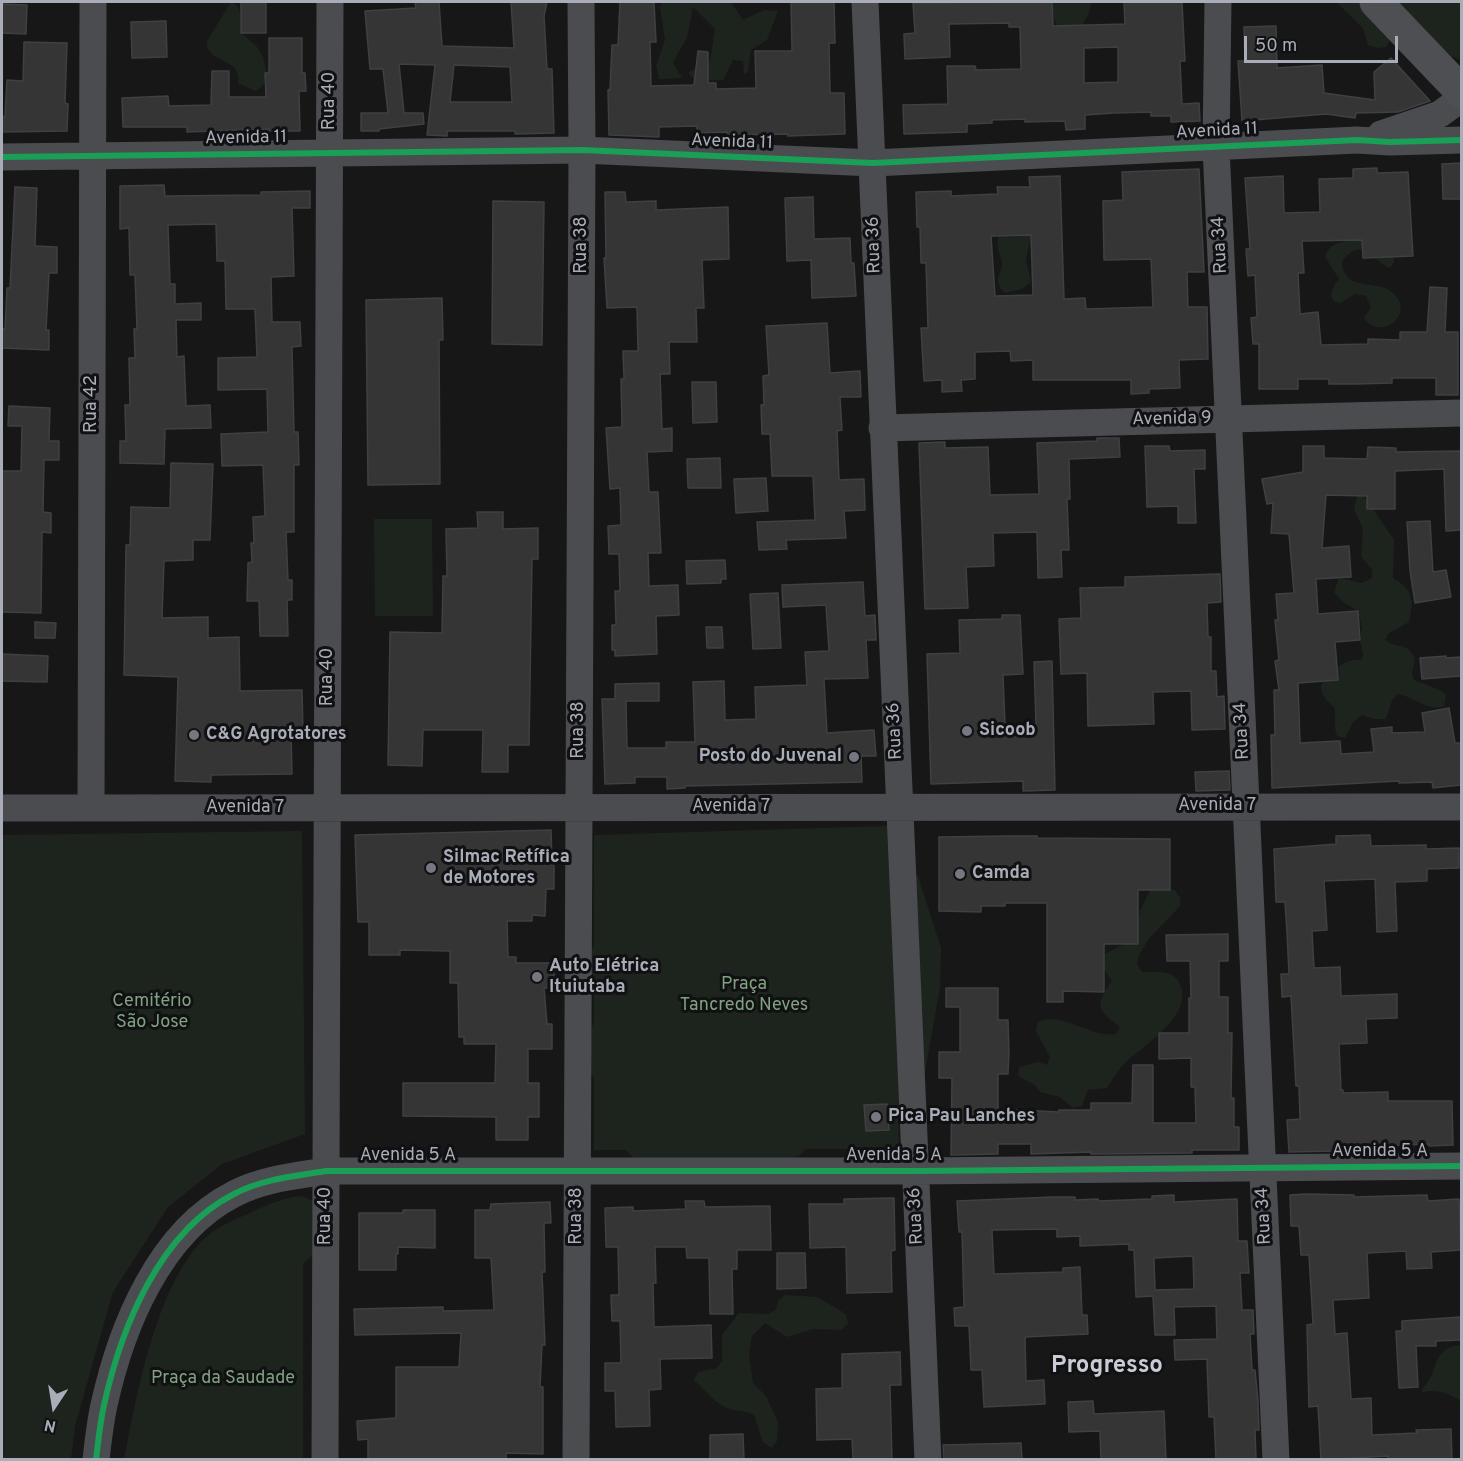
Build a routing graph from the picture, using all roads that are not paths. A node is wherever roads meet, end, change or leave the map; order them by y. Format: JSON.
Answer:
{"nodes":[{"id":1,"x":93,"y":2,"type":"edge"},
{"id":2,"x":330,"y":2,"type":"edge"},
{"id":3,"x":581,"y":2,"type":"edge"},
{"id":4,"x":865,"y":2,"type":"edge"},
{"id":5,"x":1218,"y":2,"type":"edge"},
{"id":6,"x":1376,"y":2,"type":"edge"},
{"id":7,"x":1461,"y":92,"type":"edge"},
{"id":8,"x":1461,"y":98,"type":"edge"},
{"id":9,"x":1357,"y":140,"type":"junction"},
{"id":10,"x":1461,"y":140,"type":"edge"},
{"id":11,"x":1216,"y":147,"type":"junction"},
{"id":12,"x":582,"y":150,"type":"junction"},
{"id":13,"x":330,"y":153,"type":"junction"},
{"id":14,"x":93,"y":156,"type":"junction"},
{"id":15,"x":2,"y":157,"type":"edge"},
{"id":16,"x":873,"y":164,"type":"junction"},
{"id":17,"x":1461,"y":413,"type":"edge"},
{"id":18,"x":1229,"y":419,"type":"junction"},
{"id":19,"x":882,"y":428,"type":"junction"},
{"id":20,"x":91,"y":807,"type":"junction"},
{"id":21,"x":579,"y":807,"type":"junction"},
{"id":22,"x":899,"y":807,"type":"junction"},
{"id":23,"x":1246,"y":807,"type":"junction"},
{"id":24,"x":1461,"y":807,"type":"edge"},
{"id":25,"x":2,"y":808,"type":"edge"},
{"id":26,"x":328,"y":808,"type":"junction"},
{"id":27,"x":1461,"y":1166,"type":"edge"},
{"id":28,"x":1263,"y":1168,"type":"junction"},
{"id":29,"x":327,"y":1171,"type":"junction"},
{"id":30,"x":577,"y":1171,"type":"junction"},
{"id":31,"x":915,"y":1171,"type":"junction"},
{"id":32,"x":96,"y":1460,"type":"edge"},
{"id":33,"x":325,"y":1460,"type":"edge"},
{"id":34,"x":576,"y":1460,"type":"edge"},
{"id":35,"x":928,"y":1460,"type":"edge"},
{"id":36,"x":1276,"y":1460,"type":"edge"}],
"edges":[{"from":1,"to":14,"type":"street","name":"Rua 42"},
{"from":2,"to":13,"type":"street","name":"Rua 40"},
{"from":3,"to":12,"type":"street","name":"Rua 38"},
{"from":4,"to":16,"type":"street","name":"Rua 36"},
{"from":5,"to":11,"type":"street","name":"Rua 34"},
{"from":6,"to":7,"type":"main road"},
{"from":8,"to":9,"type":"street","name":"Avenida 11"},
{"from":9,"to":10,"type":"street","name":"Avenida 11"},
{"from":9,"to":11,"type":"street","name":"Avenida 11"},
{"from":11,"to":16,"type":"street","name":"Avenida 11"},
{"from":11,"to":18,"type":"street","name":"Rua 34"},
{"from":12,"to":13,"type":"street","name":"Avenida 11"},
{"from":12,"to":16,"type":"street","name":"Avenida 11"},
{"from":12,"to":21,"type":"street","name":"Rua 38"},
{"from":13,"to":14,"type":"street","name":"Avenida 11"},
{"from":13,"to":26,"type":"street","name":"Rua 40"},
{"from":14,"to":15,"type":"street","name":"Avenida 11"},
{"from":14,"to":20,"type":"street","name":"Rua 42"},
{"from":16,"to":19,"type":"street","name":"Rua 36"},
{"from":17,"to":18,"type":"street","name":"Avenida 9"},
{"from":18,"to":19,"type":"street","name":"Avenida 9"},
{"from":18,"to":23,"type":"street","name":"Rua 34"},
{"from":19,"to":22,"type":"street","name":"Rua 36"},
{"from":20,"to":25,"type":"street","name":"Avenida 7"},
{"from":20,"to":26,"type":"street","name":"Avenida 7"},
{"from":21,"to":22,"type":"street","name":"Avenida 7"},
{"from":21,"to":26,"type":"street","name":"Avenida 7"},
{"from":21,"to":30,"type":"street","name":"Rua 38"},
{"from":22,"to":23,"type":"street","name":"Avenida 7"},
{"from":22,"to":31,"type":"street","name":"Rua 36"},
{"from":23,"to":24,"type":"street","name":"Avenida 7"},
{"from":23,"to":28,"type":"street","name":"Rua 34"},
{"from":26,"to":29,"type":"street","name":"Rua 40"},
{"from":27,"to":28,"type":"street","name":"Avenida 5 A"},
{"from":28,"to":31,"type":"street","name":"Avenida 5 A"},
{"from":28,"to":36,"type":"street","name":"Rua 34"},
{"from":29,"to":30,"type":"street","name":"Avenida 5 A"},
{"from":29,"to":32,"type":"street"},
{"from":29,"to":33,"type":"street","name":"Rua 40"},
{"from":30,"to":31,"type":"street","name":"Avenida 5 A"},
{"from":30,"to":34,"type":"street","name":"Rua 38"},
{"from":31,"to":35,"type":"street","name":"Rua 36"}]}
